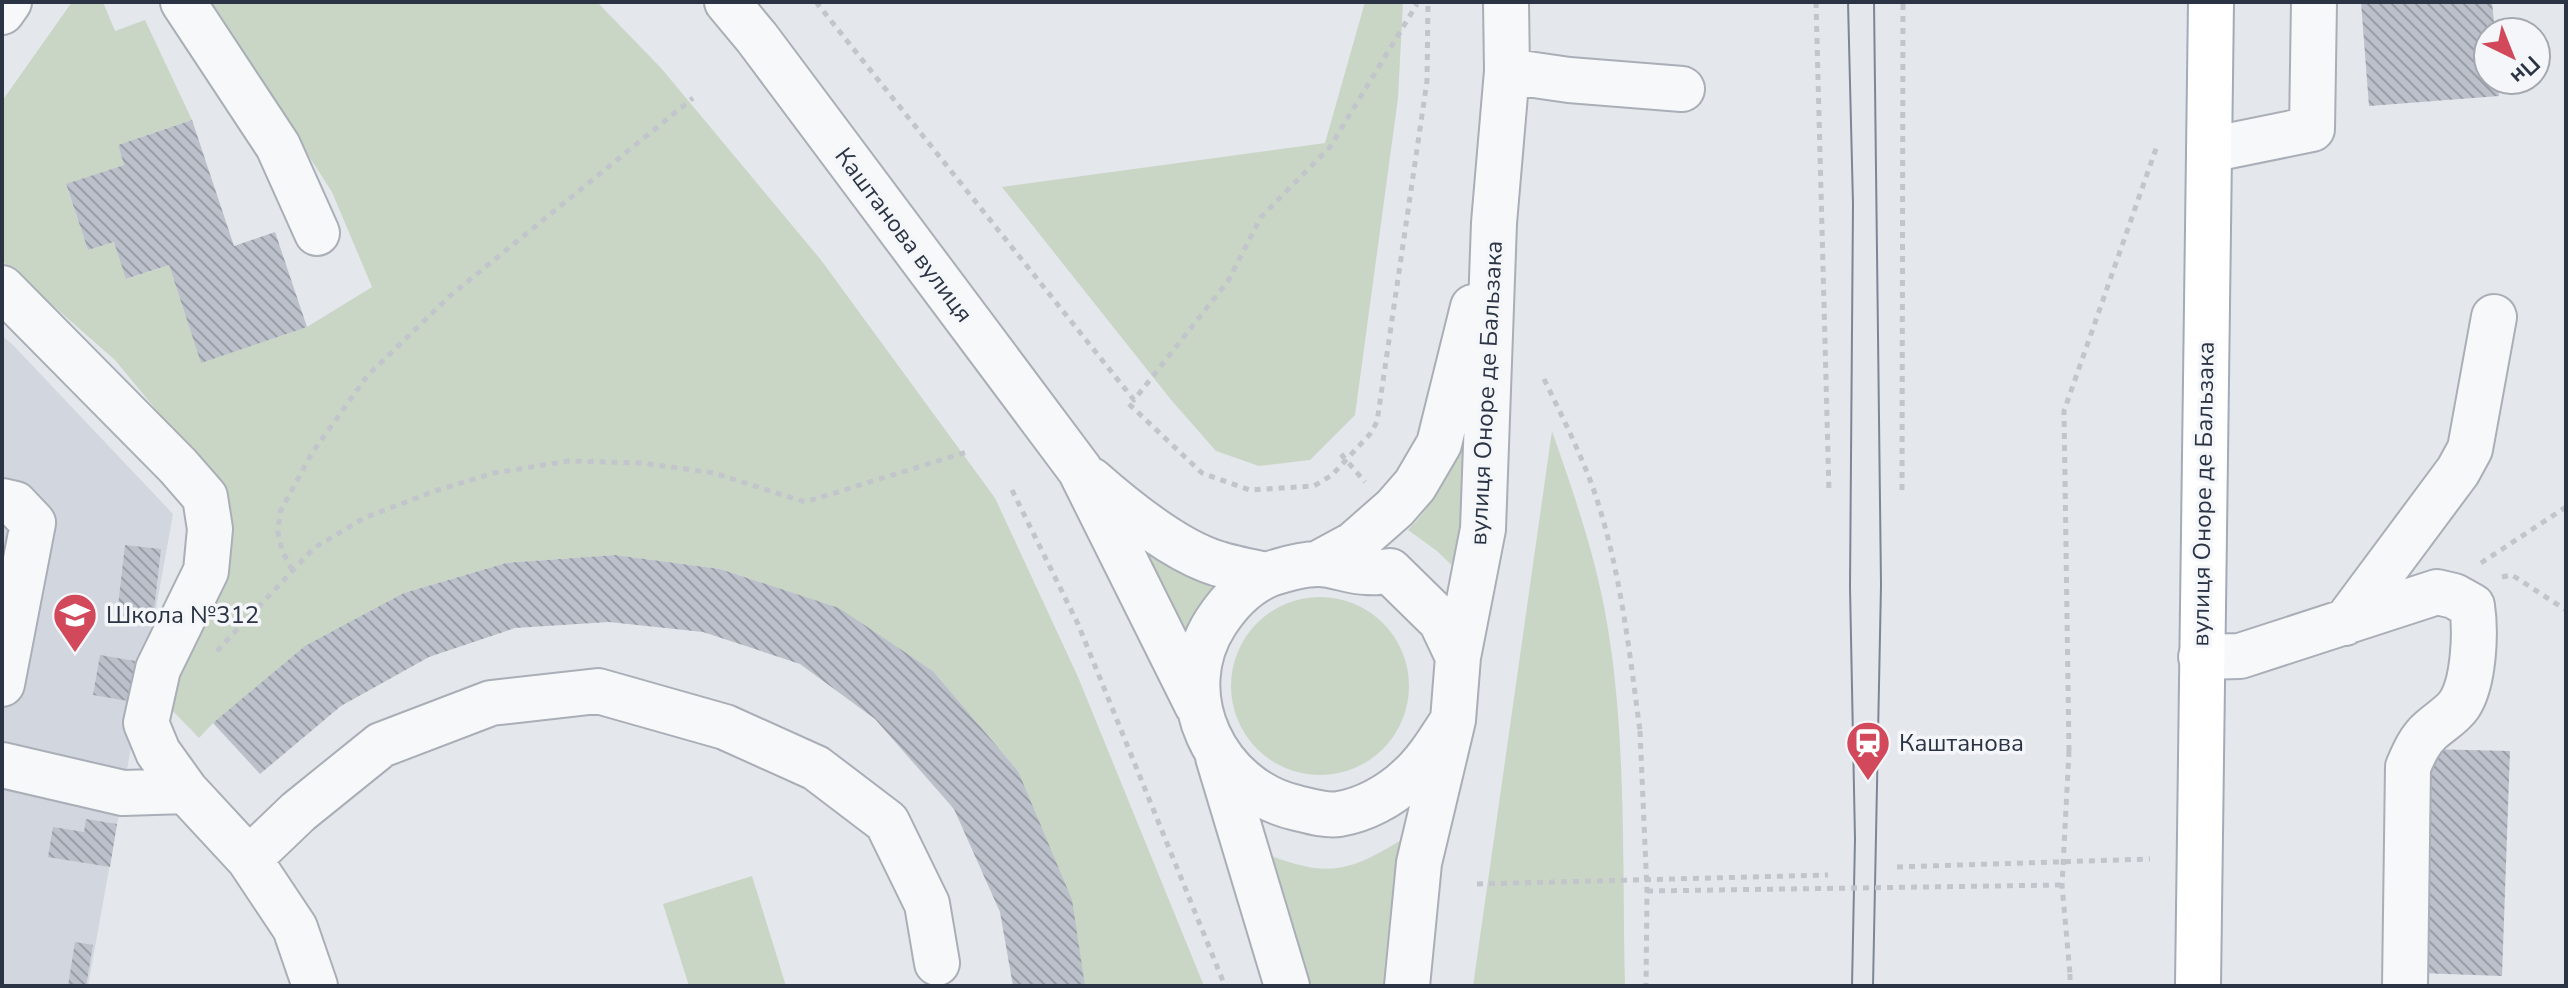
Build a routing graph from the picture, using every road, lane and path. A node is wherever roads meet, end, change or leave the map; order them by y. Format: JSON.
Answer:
{"nodes":[{"id":1,"x":9,"y":2,"type":"edge"},
{"id":2,"x":183,"y":2,"type":"edge"},
{"id":3,"x":727,"y":2,"type":"edge"},
{"id":4,"x":816,"y":2,"type":"edge"},
{"id":5,"x":1428,"y":2,"type":"edge"},
{"id":6,"x":1506,"y":2,"type":"edge"},
{"id":7,"x":1816,"y":2,"type":"edge"},
{"id":8,"x":1903,"y":2,"type":"edge"},
{"id":9,"x":2211,"y":2,"type":"edge"},
{"id":10,"x":2314,"y":2,"type":"edge"},
{"id":11,"x":1417,"y":4,"type":"dead end"},
{"id":12,"x":2,"y":12,"type":"edge"},
{"id":13,"x":1507,"y":71,"type":"junction"},
{"id":14,"x":1682,"y":89,"type":"dead end"},
{"id":15,"x":693,"y":98,"type":"dead end"},
{"id":16,"x":2158,"y":143,"type":"dead end"},
{"id":17,"x":2209,"y":150,"type":"junction"},
{"id":18,"x":1494,"y":223,"type":"junction"},
{"id":19,"x":317,"y":233,"type":"dead end"},
{"id":20,"x":2,"y":288,"type":"edge"},
{"id":21,"x":2494,"y":317,"type":"dead end"},
{"id":22,"x":1544,"y":379,"type":"dead end"},
{"id":23,"x":1129,"y":404,"type":"dead end"},
{"id":24,"x":970,"y":451,"type":"dead end"},
{"id":25,"x":1341,"y":454,"type":"dead end"},
{"id":26,"x":1346,"y":461,"type":"junction"},
{"id":27,"x":1080,"y":470,"type":"junction"},
{"id":28,"x":1368,"y":485,"type":"dead end"},
{"id":29,"x":1012,"y":490,"type":"dead end"},
{"id":30,"x":1902,"y":490,"type":"dead end"},
{"id":31,"x":1829,"y":493,"type":"dead end"},
{"id":32,"x":2,"y":501,"type":"edge"},
{"id":33,"x":2566,"y":507,"type":"edge"},
{"id":34,"x":1317,"y":564,"type":"junction"},
{"id":35,"x":292,"y":570,"type":"junction"},
{"id":36,"x":1267,"y":575,"type":"junction"},
{"id":37,"x":2437,"y":592,"type":"junction"},
{"id":38,"x":2345,"y":623,"type":"junction"},
{"id":39,"x":1458,"y":657,"type":"junction"},
{"id":40,"x":2201,"y":657,"type":"junction"},
{"id":41,"x":210,"y":663,"type":"dead end"},
{"id":42,"x":2,"y":684,"type":"edge"},
{"id":43,"x":1199,"y":707,"type":"junction"},
{"id":44,"x":1453,"y":720,"type":"junction"},
{"id":45,"x":1217,"y":754,"type":"junction"},
{"id":46,"x":2,"y":765,"type":"edge"},
{"id":47,"x":186,"y":791,"type":"junction"},
{"id":48,"x":249,"y":859,"type":"junction"},
{"id":49,"x":2150,"y":859,"type":"dead end"},
{"id":50,"x":1897,"y":867,"type":"dead end"},
{"id":51,"x":1828,"y":875,"type":"dead end"},
{"id":52,"x":1477,"y":884,"type":"dead end"},
{"id":53,"x":2062,"y":885,"type":"junction"},
{"id":54,"x":1647,"y":891,"type":"junction"},
{"id":55,"x":937,"y":963,"type":"dead end"},
{"id":56,"x":315,"y":986,"type":"edge"},
{"id":57,"x":1225,"y":986,"type":"edge"},
{"id":58,"x":1287,"y":986,"type":"edge"},
{"id":59,"x":1407,"y":986,"type":"edge"},
{"id":60,"x":1646,"y":986,"type":"edge"},
{"id":61,"x":2070,"y":986,"type":"edge"},
{"id":62,"x":2198,"y":986,"type":"edge"},
{"id":63,"x":2405,"y":986,"type":"edge"}],
"edges":[{"from":1,"to":12,"type":"street"},
{"from":2,"to":19,"type":"street"},
{"from":3,"to":27,"type":"street","name":"Каштанова вулиця"},
{"from":4,"to":11,"type":"path"},
{"from":5,"to":26,"type":"path"},
{"from":6,"to":13,"type":"street","name":"вулиця Оноре де Бальзака"},
{"from":7,"to":31,"type":"path"},
{"from":8,"to":30,"type":"path"},
{"from":9,"to":17,"type":"main road","name":"вулиця Оноре де Бальзака"},
{"from":10,"to":17,"type":"street"},
{"from":13,"to":14,"type":"street"},
{"from":13,"to":18,"type":"street","name":"вулиця Оноре де Бальзака"},
{"from":15,"to":35,"type":"path"},
{"from":16,"to":53,"type":"path","bridge":true},
{"from":17,"to":40,"type":"main road","name":"вулиця Оноре де Бальзака"},
{"from":18,"to":34,"type":"street","name":"вулиця Оноре де Бальзака"},
{"from":18,"to":39,"type":"street","name":"вулиця Оноре де Бальзака"},
{"from":20,"to":47,"type":"street"},
{"from":21,"to":38,"type":"street"},
{"from":22,"to":54,"type":"path","bridge":true},
{"from":23,"to":26,"type":"path"},
{"from":24,"to":35,"type":"path"},
{"from":25,"to":26,"type":"path"},
{"from":26,"to":28,"type":"path"},
{"from":27,"to":36,"type":"street","name":"Каштанова вулиця"},
{"from":27,"to":43,"type":"street","name":"Каштанова вулиця"},
{"from":29,"to":57,"type":"path"},
{"from":32,"to":42,"type":"street"},
{"from":33,"to":37,"type":"path"},
{"from":34,"to":36,"type":"street"},
{"from":34,"to":39,"type":"street"},
{"from":35,"to":41,"type":"path"},
{"from":36,"to":43,"type":"street"},
{"from":37,"to":38,"type":"street"},
{"from":37,"to":63,"type":"street"},
{"from":38,"to":40,"type":"street"},
{"from":39,"to":44,"type":"street"},
{"from":40,"to":62,"type":"main road","name":"вулиця Оноре де Бальзака"},
{"from":43,"to":45,"type":"street"},
{"from":44,"to":45,"type":"street"},
{"from":44,"to":59,"type":"street"},
{"from":45,"to":58,"type":"street"},
{"from":46,"to":47,"type":"street"},
{"from":47,"to":48,"type":"street"},
{"from":48,"to":55,"type":"street"},
{"from":48,"to":56,"type":"street"},
{"from":49,"to":50,"type":"path"},
{"from":51,"to":52,"type":"path"},
{"from":53,"to":54,"type":"path","bridge":true},
{"from":53,"to":61,"type":"path","bridge":true},
{"from":54,"to":60,"type":"path","bridge":true}]}
